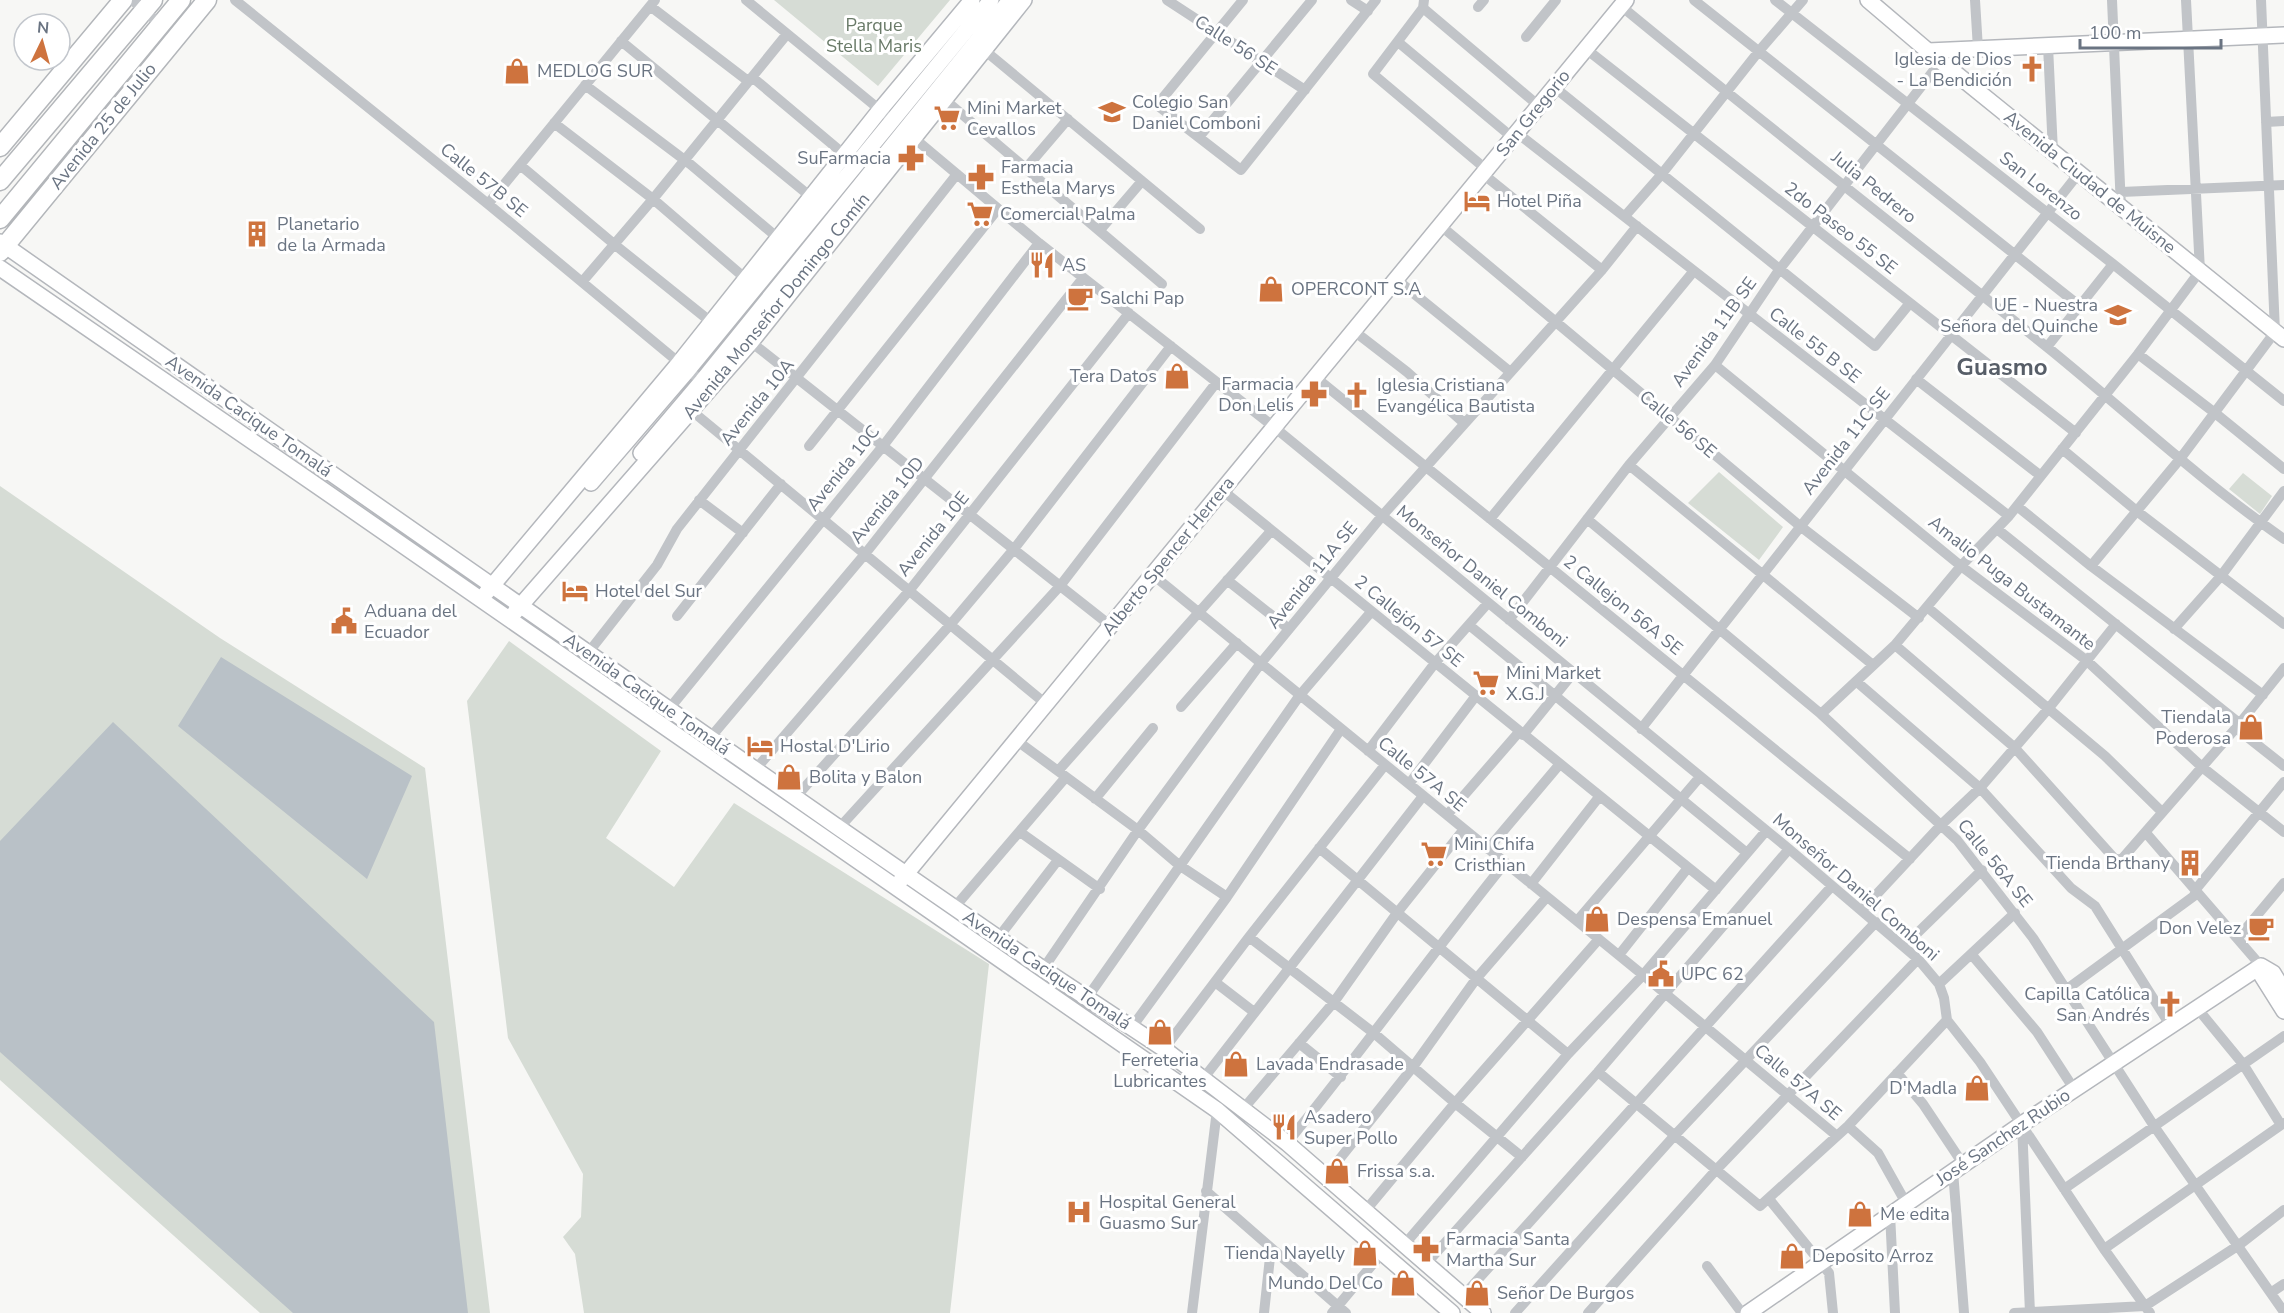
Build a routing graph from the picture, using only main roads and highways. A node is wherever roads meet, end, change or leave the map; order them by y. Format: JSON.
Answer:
{"nodes":[{"id":1,"x":123,"y":0,"type":"edge"},
{"id":2,"x":207,"y":0,"type":"edge"},
{"id":3,"x":972,"y":0,"type":"edge"},
{"id":4,"x":991,"y":0,"type":"edge"},
{"id":5,"x":1010,"y":0,"type":"edge"},
{"id":6,"x":1024,"y":0,"type":"edge"},
{"id":7,"x":1868,"y":0,"type":"edge"},
{"id":8,"x":1624,"y":3,"type":"edge"},
{"id":9,"x":156,"y":9,"type":"edge"},
{"id":10,"x":2284,"y":35,"type":"edge"},
{"id":11,"x":1928,"y":51,"type":"junction"},
{"id":12,"x":903,"y":129,"type":"junction"},
{"id":13,"x":0,"y":147,"type":"edge"},
{"id":14,"x":0,"y":181,"type":"edge"},
{"id":15,"x":0,"y":219,"type":"edge"},
{"id":16,"x":1441,"y":225,"type":"joint"},
{"id":17,"x":2,"y":246,"type":"edge"},
{"id":18,"x":0,"y":268,"type":"edge"},
{"id":19,"x":2280,"y":336,"type":"edge"},
{"id":20,"x":683,"y":366,"type":"junction"},
{"id":21,"x":706,"y":385,"type":"junction"},
{"id":22,"x":492,"y":586,"type":"junction"},
{"id":23,"x":480,"y":600,"type":"junction"},
{"id":24,"x":521,"y":606,"type":"junction"},
{"id":25,"x":510,"y":619,"type":"junction"},
{"id":26,"x":906,"y":874,"type":"junction"},
{"id":27,"x":895,"y":887,"type":"junction"},
{"id":28,"x":2261,"y":966,"type":"junction"},
{"id":29,"x":2284,"y":991,"type":"edge"},
{"id":30,"x":2284,"y":1011,"type":"edge"},
{"id":31,"x":1452,"y":1313,"type":"edge"},
{"id":32,"x":1483,"y":1313,"type":"edge"},
{"id":33,"x":1748,"y":1313,"type":"edge"}],
"edges":[{"from":1,"to":13,"type":"main road"},
{"from":2,"to":17,"type":"main road","name":"Avenida 25 de Julio"},
{"from":3,"to":20,"type":"main road","name":"Avenida Monseñor Domingo Comín"},
{"from":4,"to":12,"type":"main road","name":"Avenida Monseñor Domingo Comín"},
{"from":5,"to":12,"type":"main road","name":"Avenida Monseñor Domingo Comín"},
{"from":6,"to":12,"type":"main road","name":"Avenida Monseñor Domingo Comín"},
{"from":7,"to":11,"type":"main road","name":"Avenida Ciudad de Muisne"},
{"from":8,"to":16,"type":"main road","name":"San Gregorio"},
{"from":9,"to":14,"type":"main road","name":"Avenida 25 de Julio"},
{"from":9,"to":15,"type":"main road","name":"Avenida 25 de Julio"},
{"from":10,"to":11,"type":"main road"},
{"from":11,"to":19,"type":"main road","name":"Avenida Ciudad de Muisne"},
{"from":12,"to":20,"type":"main road","name":"Avenida Monseñor Domingo Comín"},
{"from":12,"to":21,"type":"main road","name":"Avenida Monseñor Domingo Comín"},
{"from":12,"to":21,"type":"main road","name":"Avenida Monseñor Domingo Comín"},
{"from":16,"to":26,"type":"main road","name":"Alberto Spencer Herrera"},
{"from":17,"to":22,"type":"main road","name":"Avenida Cacique Tomalá"},
{"from":18,"to":23,"type":"main road","name":"Avenida Cacique Tomalá"},
{"from":20,"to":22,"type":"main road","name":"Avenida Monseñor Domingo Comín"},
{"from":21,"to":24,"type":"main road","name":"Avenida Monseñor Domingo Comín"},
{"from":21,"to":24,"type":"main road","name":"Avenida Monseñor Domingo Comín"},
{"from":22,"to":23,"type":"main road","name":"Avenida Monseñor Domingo Comín"},
{"from":22,"to":24,"type":"main road","name":"Avenida Cacique Tomalá"},
{"from":23,"to":25,"type":"main road","name":"Avenida Cacique Tomalá"},
{"from":24,"to":25,"type":"main road","name":"Avenida Monseñor Domingo Comín"},
{"from":24,"to":26,"type":"main road","name":"Avenida Cacique Tomalá"},
{"from":25,"to":27,"type":"main road","name":"Avenida Cacique Tomalá"},
{"from":26,"to":27,"type":"main road","name":"Alberto Spencer Herrera"},
{"from":26,"to":32,"type":"main road","name":"Avenida Cacique Tomalá"},
{"from":27,"to":31,"type":"main road","name":"Avenida Cacique Tomalá"},
{"from":28,"to":29,"type":"main road"},
{"from":28,"to":30,"type":"main road"},
{"from":28,"to":33,"type":"main road","name":"José Sanchez Rubio"}]}
